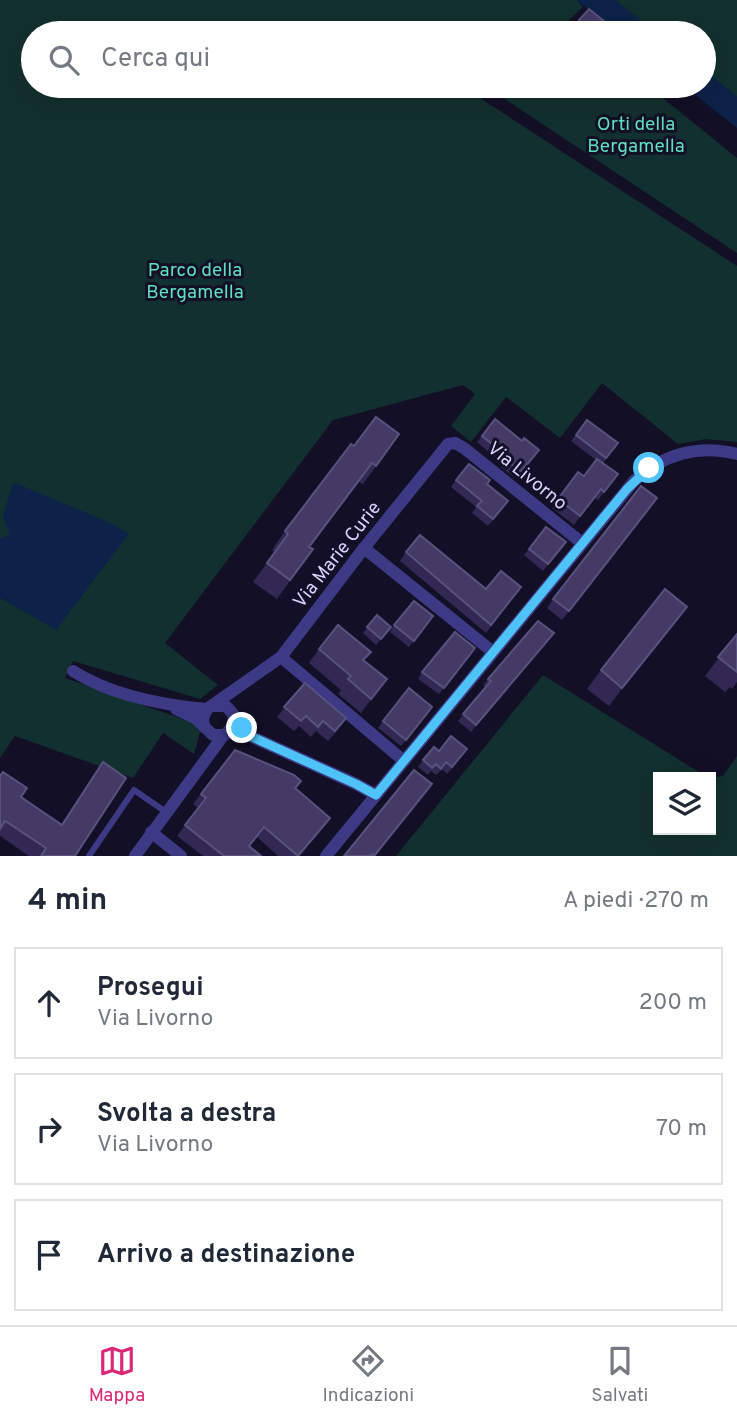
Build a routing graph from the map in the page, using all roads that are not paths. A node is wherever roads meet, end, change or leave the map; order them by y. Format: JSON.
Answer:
{"nodes":[{"id":1,"x":448,"y":444,"type":"joint"},
{"id":2,"x":737,"y":454,"type":"edge"},
{"id":3,"x":582,"y":543,"type":"junction"},
{"id":4,"x":364,"y":548,"type":"junction"},
{"id":5,"x":493,"y":652,"type":"junction"},
{"id":6,"x":281,"y":657,"type":"junction"},
{"id":7,"x":73,"y":671,"type":"dead end"},
{"id":8,"x":250,"y":681,"type":"junction"},
{"id":9,"x":169,"y":706,"type":"junction"},
{"id":10,"x":209,"y":707,"type":"junction"},
{"id":11,"x":234,"y":716,"type":"junction"},
{"id":12,"x":205,"y":728,"type":"junction"},
{"id":13,"x":224,"y":735,"type":"junction"},
{"id":14,"x":250,"y":736,"type":"junction"},
{"id":15,"x":404,"y":761,"type":"junction"},
{"id":16,"x":197,"y":770,"type":"junction"},
{"id":17,"x":376,"y":795,"type":"junction"},
{"id":18,"x":166,"y":812,"type":"junction"},
{"id":19,"x":151,"y":832,"type":"junction"},
{"id":20,"x":89,"y":856,"type":"edge"},
{"id":21,"x":135,"y":856,"type":"edge"},
{"id":22,"x":181,"y":856,"type":"edge"},
{"id":23,"x":326,"y":856,"type":"edge"}],
"edges":[{"from":1,"to":3,"type":"street","name":"Via Livorno"},
{"from":1,"to":4,"type":"street","name":"Via Marie Curie"},
{"from":2,"to":3,"type":"street"},
{"from":3,"to":5,"type":"street"},
{"from":4,"to":5,"type":"street"},
{"from":4,"to":6,"type":"street","name":"Via Marie Curie"},
{"from":5,"to":15,"type":"street"},
{"from":6,"to":8,"type":"street","name":"Via Marie Curie"},
{"from":6,"to":15,"type":"street"},
{"from":7,"to":9,"type":"street"},
{"from":8,"to":10,"type":"street","name":"Via Marie Curie"},
{"from":8,"to":11,"type":"street","name":"Via Marie Curie"},
{"from":9,"to":10,"type":"street"},
{"from":9,"to":12,"type":"street"},
{"from":10,"to":11,"type":"street"},
{"from":10,"to":12,"type":"street"},
{"from":11,"to":13,"type":"street"},
{"from":11,"to":14,"type":"street"},
{"from":12,"to":13,"type":"street"},
{"from":12,"to":16,"type":"street"},
{"from":13,"to":14,"type":"street"},
{"from":13,"to":16,"type":"street"},
{"from":14,"to":17,"type":"street"},
{"from":15,"to":17,"type":"street"},
{"from":16,"to":18,"type":"street"},
{"from":17,"to":23,"type":"street"},
{"from":18,"to":19,"type":"street"},
{"from":18,"to":20,"type":"lane"},
{"from":19,"to":21,"type":"street"},
{"from":19,"to":22,"type":"street"}]}
